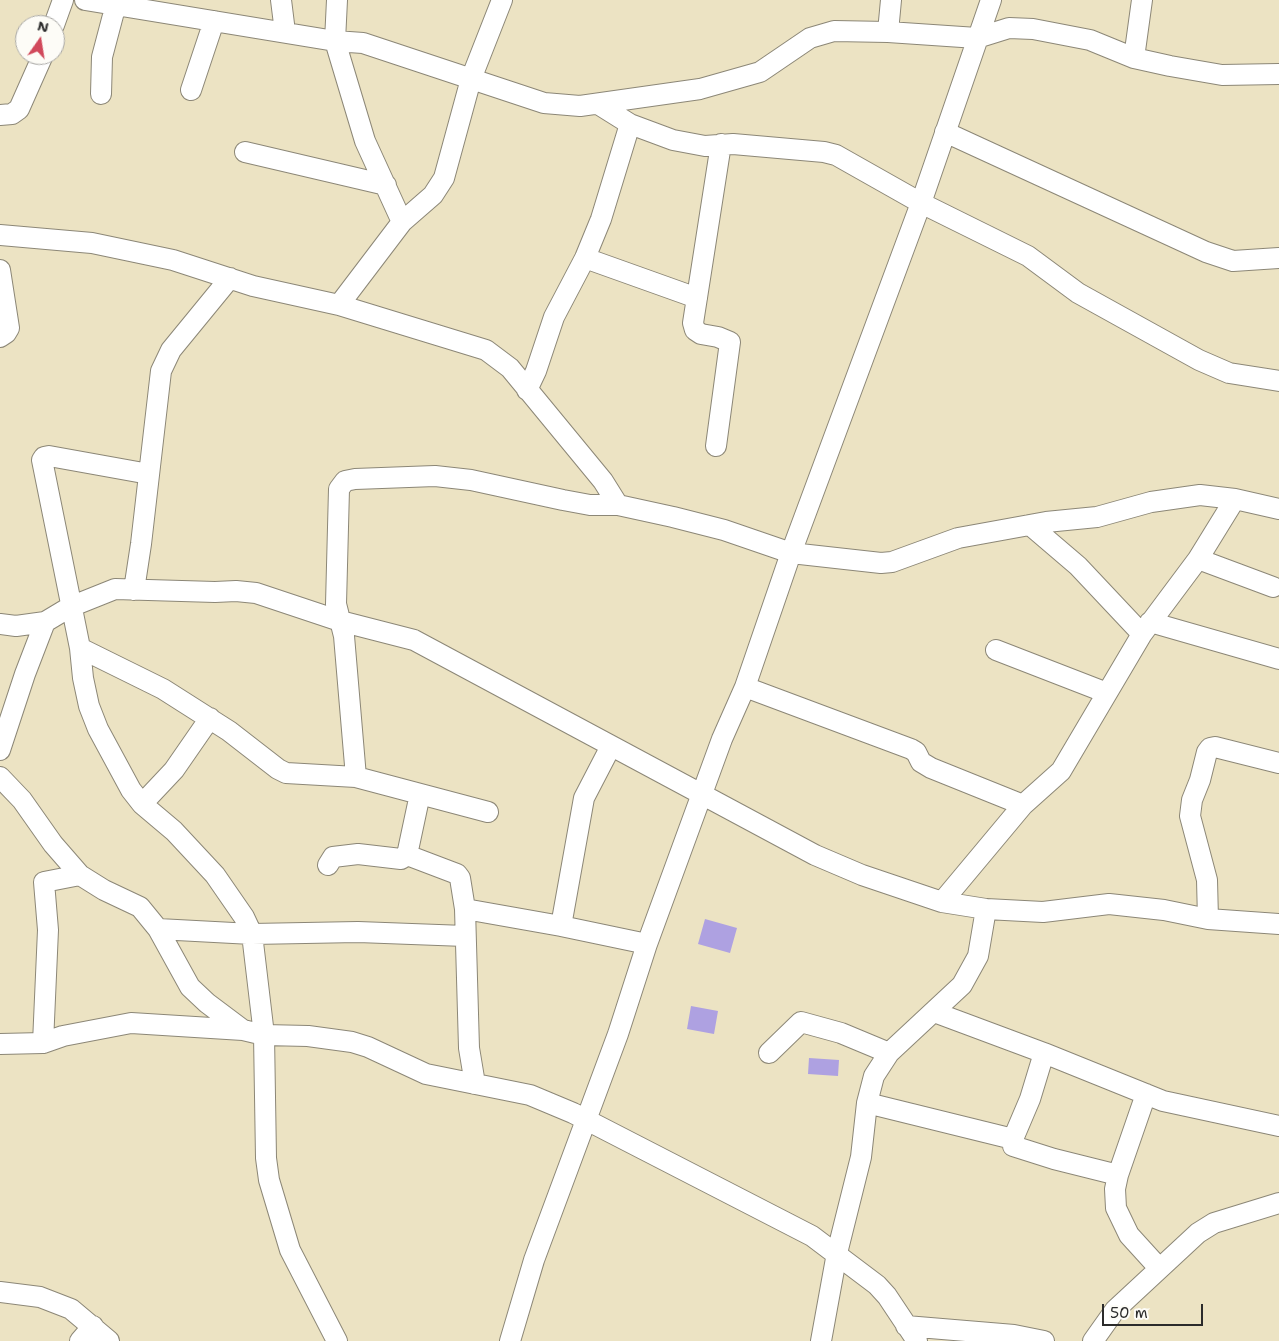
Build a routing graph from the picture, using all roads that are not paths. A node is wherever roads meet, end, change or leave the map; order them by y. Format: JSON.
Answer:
{"nodes":[{"id":1,"x":63,"y":0,"type":"edge"},
{"id":2,"x":85,"y":0,"type":"edge"},
{"id":3,"x":282,"y":0,"type":"edge"},
{"id":4,"x":337,"y":0,"type":"edge"},
{"id":5,"x":502,"y":0,"type":"edge"},
{"id":6,"x":891,"y":0,"type":"edge"},
{"id":7,"x":991,"y":0,"type":"edge"},
{"id":8,"x":1142,"y":0,"type":"edge"},
{"id":9,"x":116,"y":4,"type":"junction"},
{"id":10,"x":58,"y":15,"type":"edge"},
{"id":11,"x":214,"y":20,"type":"junction"},
{"id":12,"x":285,"y":32,"type":"junction"},
{"id":13,"x":888,"y":32,"type":"junction"},
{"id":14,"x":978,"y":38,"type":"junction"},
{"id":15,"x":335,"y":41,"type":"junction"},
{"id":16,"x":1134,"y":58,"type":"junction"},
{"id":17,"x":39,"y":65,"type":"edge"},
{"id":18,"x":1279,"y":74,"type":"edge"},
{"id":19,"x":471,"y":79,"type":"junction"},
{"id":20,"x":191,"y":90,"type":"dead end"},
{"id":21,"x":101,"y":94,"type":"dead end"},
{"id":22,"x":598,"y":104,"type":"junction"},
{"id":23,"x":0,"y":115,"type":"edge"},
{"id":24,"x":630,"y":124,"type":"junction"},
{"id":25,"x":945,"y":132,"type":"junction"},
{"id":26,"x":721,"y":144,"type":"junction"},
{"id":27,"x":245,"y":152,"type":"dead end"},
{"id":28,"x":386,"y":185,"type":"junction"},
{"id":29,"x":921,"y":203,"type":"junction"},
{"id":30,"x":402,"y":222,"type":"junction"},
{"id":31,"x":0,"y":235,"type":"edge"},
{"id":32,"x":585,"y":258,"type":"junction"},
{"id":33,"x":1279,"y":258,"type":"edge"},
{"id":34,"x":0,"y":270,"type":"edge"},
{"id":35,"x":230,"y":278,"type":"junction"},
{"id":36,"x":697,"y":298,"type":"junction"},
{"id":37,"x":339,"y":305,"type":"junction"},
{"id":38,"x":0,"y":336,"type":"edge"},
{"id":39,"x":1279,"y":381,"type":"edge"},
{"id":40,"x":527,"y":390,"type":"junction"},
{"id":41,"x":716,"y":446,"type":"dead end"},
{"id":42,"x":150,"y":474,"type":"junction"},
{"id":43,"x":1235,"y":499,"type":"junction"},
{"id":44,"x":618,"y":505,"type":"junction"},
{"id":45,"x":1279,"y":509,"type":"edge"},
{"id":46,"x":1030,"y":525,"type":"junction"},
{"id":47,"x":790,"y":553,"type":"junction"},
{"id":48,"x":1198,"y":559,"type":"junction"},
{"id":49,"x":1273,"y":587,"type":"dead end"},
{"id":50,"x":134,"y":590,"type":"junction"},
{"id":51,"x":70,"y":607,"type":"junction"},
{"id":52,"x":340,"y":621,"type":"junction"},
{"id":53,"x":44,"y":622,"type":"junction"},
{"id":54,"x":0,"y":624,"type":"edge"},
{"id":55,"x":1146,"y":628,"type":"junction"},
{"id":56,"x":80,"y":648,"type":"junction"},
{"id":57,"x":996,"y":650,"type":"dead end"},
{"id":58,"x":1279,"y":660,"type":"edge"},
{"id":59,"x":745,"y":687,"type":"junction"},
{"id":60,"x":1107,"y":693,"type":"junction"},
{"id":61,"x":210,"y":718,"type":"junction"},
{"id":62,"x":611,"y":746,"type":"junction"},
{"id":63,"x":0,"y":750,"type":"edge"},
{"id":64,"x":1279,"y":763,"type":"edge"},
{"id":65,"x":0,"y":776,"type":"edge"},
{"id":66,"x":356,"y":777,"type":"junction"},
{"id":67,"x":420,"y":794,"type":"junction"},
{"id":68,"x":702,"y":794,"type":"junction"},
{"id":69,"x":142,"y":804,"type":"junction"},
{"id":70,"x":1023,"y":805,"type":"junction"},
{"id":71,"x":488,"y":812,"type":"dead end"},
{"id":72,"x":407,"y":855,"type":"junction"},
{"id":73,"x":328,"y":865,"type":"dead end"},
{"id":74,"x":80,"y":875,"type":"junction"},
{"id":75,"x":942,"y":902,"type":"junction"},
{"id":76,"x":465,"y":909,"type":"junction"},
{"id":77,"x":986,"y":909,"type":"junction"},
{"id":78,"x":1208,"y":920,"type":"junction"},
{"id":79,"x":1279,"y":924,"type":"edge"},
{"id":80,"x":561,"y":926,"type":"junction"},
{"id":81,"x":158,"y":929,"type":"junction"},
{"id":82,"x":252,"y":934,"type":"junction"},
{"id":83,"x":465,"y":936,"type":"junction"},
{"id":84,"x":647,"y":944,"type":"junction"},
{"id":85,"x":934,"y":1012,"type":"junction"},
{"id":86,"x":243,"y":1030,"type":"junction"},
{"id":87,"x":264,"y":1035,"type":"junction"},
{"id":88,"x":43,"y":1043,"type":"junction"},
{"id":89,"x":0,"y":1044,"type":"edge"},
{"id":90,"x":768,"y":1053,"type":"dead end"},
{"id":91,"x":889,"y":1053,"type":"junction"},
{"id":92,"x":1044,"y":1053,"type":"junction"},
{"id":93,"x":475,"y":1084,"type":"junction"},
{"id":94,"x":1146,"y":1094,"type":"junction"},
{"id":95,"x":867,"y":1102,"type":"junction"},
{"id":96,"x":584,"y":1119,"type":"junction"},
{"id":97,"x":1279,"y":1126,"type":"edge"},
{"id":98,"x":1012,"y":1139,"type":"junction"},
{"id":99,"x":1118,"y":1175,"type":"junction"},
{"id":100,"x":1279,"y":1203,"type":"edge"},
{"id":101,"x":838,"y":1254,"type":"junction"},
{"id":102,"x":1159,"y":1268,"type":"junction"},
{"id":103,"x":0,"y":1292,"type":"edge"},
{"id":104,"x":94,"y":1326,"type":"junction"},
{"id":105,"x":911,"y":1333,"type":"edge"},
{"id":106,"x":80,"y":1341,"type":"edge"},
{"id":107,"x":109,"y":1341,"type":"edge"},
{"id":108,"x":338,"y":1341,"type":"edge"},
{"id":109,"x":510,"y":1341,"type":"edge"},
{"id":110,"x":822,"y":1341,"type":"edge"},
{"id":111,"x":1044,"y":1341,"type":"edge"},
{"id":112,"x":1093,"y":1341,"type":"edge"}],
"edges":[{"from":1,"to":10,"type":"street"},
{"from":2,"to":9,"type":"street"},
{"from":3,"to":12,"type":"street"},
{"from":4,"to":15,"type":"street"},
{"from":5,"to":19,"type":"street"},
{"from":6,"to":13,"type":"street"},
{"from":7,"to":14,"type":"street"},
{"from":8,"to":16,"type":"street"},
{"from":9,"to":11,"type":"street"},
{"from":9,"to":21,"type":"street"},
{"from":11,"to":12,"type":"street"},
{"from":11,"to":20,"type":"street"},
{"from":12,"to":15,"type":"street"},
{"from":13,"to":14,"type":"street"},
{"from":13,"to":22,"type":"street"},
{"from":14,"to":16,"type":"street"},
{"from":14,"to":25,"type":"street"},
{"from":15,"to":19,"type":"street"},
{"from":15,"to":28,"type":"street"},
{"from":16,"to":18,"type":"street"},
{"from":17,"to":23,"type":"street"},
{"from":19,"to":22,"type":"street"},
{"from":19,"to":30,"type":"street"},
{"from":22,"to":24,"type":"street"},
{"from":24,"to":26,"type":"street"},
{"from":24,"to":32,"type":"street"},
{"from":25,"to":29,"type":"street"},
{"from":25,"to":33,"type":"street"},
{"from":26,"to":29,"type":"street"},
{"from":26,"to":36,"type":"street"},
{"from":27,"to":28,"type":"street"},
{"from":28,"to":30,"type":"street"},
{"from":29,"to":39,"type":"street"},
{"from":29,"to":47,"type":"street"},
{"from":30,"to":37,"type":"street"},
{"from":31,"to":35,"type":"street"},
{"from":32,"to":36,"type":"street"},
{"from":32,"to":40,"type":"street"},
{"from":34,"to":38,"type":"street"},
{"from":35,"to":37,"type":"street"},
{"from":35,"to":42,"type":"street"},
{"from":36,"to":41,"type":"street"},
{"from":37,"to":40,"type":"street"},
{"from":40,"to":44,"type":"street"},
{"from":42,"to":50,"type":"street"},
{"from":42,"to":51,"type":"street"},
{"from":43,"to":45,"type":"street"},
{"from":43,"to":46,"type":"street"},
{"from":43,"to":48,"type":"street"},
{"from":44,"to":47,"type":"street"},
{"from":44,"to":52,"type":"street"},
{"from":46,"to":47,"type":"street"},
{"from":46,"to":55,"type":"street"},
{"from":47,"to":59,"type":"street"},
{"from":48,"to":49,"type":"street"},
{"from":48,"to":55,"type":"street"},
{"from":50,"to":51,"type":"street"},
{"from":50,"to":52,"type":"street"},
{"from":51,"to":53,"type":"street"},
{"from":51,"to":56,"type":"street"},
{"from":52,"to":62,"type":"street"},
{"from":52,"to":66,"type":"street"},
{"from":53,"to":54,"type":"street"},
{"from":53,"to":63,"type":"street"},
{"from":55,"to":58,"type":"street"},
{"from":55,"to":60,"type":"street"},
{"from":56,"to":61,"type":"street"},
{"from":56,"to":69,"type":"street"},
{"from":57,"to":60,"type":"street"},
{"from":59,"to":68,"type":"street"},
{"from":59,"to":70,"type":"street"},
{"from":60,"to":70,"type":"street"},
{"from":61,"to":66,"type":"street"},
{"from":61,"to":69,"type":"street"},
{"from":62,"to":68,"type":"street"},
{"from":62,"to":80,"type":"street"},
{"from":64,"to":78,"type":"street"},
{"from":65,"to":74,"type":"street"},
{"from":66,"to":67,"type":"street"},
{"from":67,"to":71,"type":"street"},
{"from":67,"to":72,"type":"street"},
{"from":68,"to":75,"type":"street"},
{"from":68,"to":84,"type":"street"},
{"from":69,"to":82,"type":"street"},
{"from":70,"to":75,"type":"street"},
{"from":72,"to":73,"type":"street"},
{"from":72,"to":76,"type":"street"},
{"from":74,"to":81,"type":"street"},
{"from":74,"to":88,"type":"street"},
{"from":75,"to":77,"type":"street"},
{"from":76,"to":80,"type":"street"},
{"from":76,"to":83,"type":"street"},
{"from":77,"to":78,"type":"street"},
{"from":77,"to":85,"type":"street"},
{"from":78,"to":79,"type":"street"},
{"from":80,"to":84,"type":"street"},
{"from":81,"to":82,"type":"street"},
{"from":81,"to":86,"type":"street"},
{"from":82,"to":83,"type":"street"},
{"from":82,"to":87,"type":"street"},
{"from":83,"to":93,"type":"street"},
{"from":84,"to":96,"type":"street"},
{"from":85,"to":91,"type":"street"},
{"from":85,"to":92,"type":"street"},
{"from":86,"to":87,"type":"street"},
{"from":86,"to":88,"type":"street"},
{"from":87,"to":93,"type":"street"},
{"from":87,"to":108,"type":"street"},
{"from":88,"to":89,"type":"street"},
{"from":90,"to":91,"type":"street"},
{"from":91,"to":95,"type":"street"},
{"from":92,"to":94,"type":"street"},
{"from":92,"to":98,"type":"street"},
{"from":93,"to":96,"type":"street"},
{"from":94,"to":97,"type":"street"},
{"from":94,"to":99,"type":"street"},
{"from":95,"to":98,"type":"street"},
{"from":95,"to":101,"type":"street"},
{"from":96,"to":101,"type":"street"},
{"from":96,"to":109,"type":"street"},
{"from":98,"to":99,"type":"street"},
{"from":99,"to":102,"type":"street"},
{"from":100,"to":102,"type":"street"},
{"from":101,"to":105,"type":"street"},
{"from":101,"to":110,"type":"street"},
{"from":102,"to":112,"type":"street"},
{"from":103,"to":104,"type":"street"},
{"from":104,"to":106,"type":"street"},
{"from":104,"to":107,"type":"street"},
{"from":105,"to":111,"type":"street"}]}
